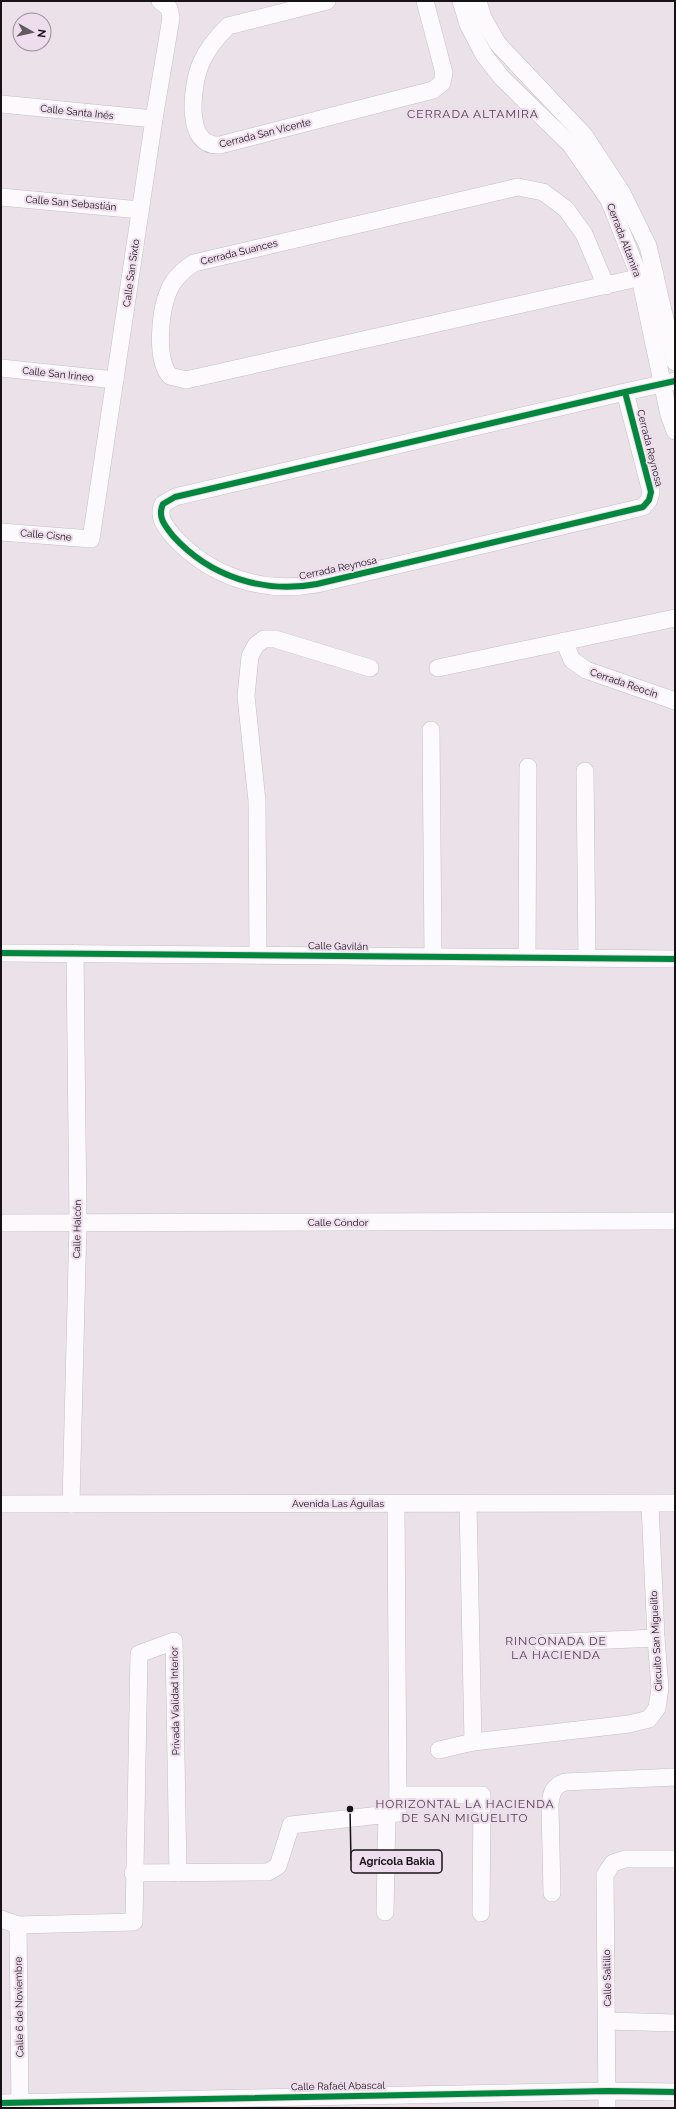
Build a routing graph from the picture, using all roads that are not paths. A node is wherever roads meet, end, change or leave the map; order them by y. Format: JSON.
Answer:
{"nodes":[{"id":1,"x":327,"y":1,"type":"edge"},
{"id":2,"x":425,"y":1,"type":"edge"},
{"id":3,"x":461,"y":1,"type":"edge"},
{"id":4,"x":478,"y":1,"type":"edge"},
{"id":5,"x":164,"y":5,"type":"edge"},
{"id":6,"x":1,"y":104,"type":"edge"},
{"id":7,"x":154,"y":119,"type":"junction"},
{"id":8,"x":1,"y":197,"type":"edge"},
{"id":9,"x":140,"y":210,"type":"junction"},
{"id":10,"x":647,"y":276,"type":"junction"},
{"id":11,"x":606,"y":286,"type":"junction"},
{"id":12,"x":675,"y":362,"type":"edge"},
{"id":13,"x":1,"y":368,"type":"edge"},
{"id":14,"x":115,"y":380,"type":"junction"},
{"id":15,"x":669,"y":382,"type":"edge"},
{"id":16,"x":625,"y":392,"type":"junction"},
{"id":17,"x":675,"y":431,"type":"edge"},
{"id":18,"x":1,"y":532,"type":"edge"},
{"id":19,"x":91,"y":539,"type":"joint"},
{"id":20,"x":675,"y":618,"type":"edge"},
{"id":21,"x":564,"y":641,"type":"junction"},
{"id":22,"x":370,"y":668,"type":"dead end"},
{"id":23,"x":438,"y":668,"type":"dead end"},
{"id":24,"x":675,"y":701,"type":"edge"},
{"id":25,"x":431,"y":730,"type":"dead end"},
{"id":26,"x":528,"y":767,"type":"dead end"},
{"id":27,"x":585,"y":771,"type":"dead end"},
{"id":28,"x":1,"y":953,"type":"edge"},
{"id":29,"x":75,"y":954,"type":"junction"},
{"id":30,"x":258,"y":955,"type":"junction"},
{"id":31,"x":433,"y":956,"type":"junction"},
{"id":32,"x":527,"y":957,"type":"junction"},
{"id":33,"x":587,"y":958,"type":"junction"},
{"id":34,"x":675,"y":959,"type":"edge"},
{"id":35,"x":675,"y":1221,"type":"edge"},
{"id":36,"x":1,"y":1223,"type":"edge"},
{"id":37,"x":78,"y":1223,"type":"junction"},
{"id":38,"x":675,"y":1503,"type":"edge"},
{"id":39,"x":1,"y":1504,"type":"edge"},
{"id":40,"x":71,"y":1504,"type":"junction"},
{"id":41,"x":396,"y":1504,"type":"junction"},
{"id":42,"x":468,"y":1504,"type":"junction"},
{"id":43,"x":650,"y":1504,"type":"junction"},
{"id":44,"x":656,"y":1638,"type":"junction"},
{"id":45,"x":542,"y":1643,"type":"dead end"},
{"id":46,"x":473,"y":1742,"type":"junction"},
{"id":47,"x":439,"y":1750,"type":"dead end"},
{"id":48,"x":675,"y":1777,"type":"edge"},
{"id":49,"x":398,"y":1795,"type":"junction"},
{"id":50,"x":387,"y":1813,"type":"junction"},
{"id":51,"x":675,"y":1859,"type":"edge"},
{"id":52,"x":178,"y":1873,"type":"junction"},
{"id":53,"x":133,"y":1874,"type":"junction"},
{"id":54,"x":552,"y":1893,"type":"dead end"},
{"id":55,"x":385,"y":1912,"type":"dead end"},
{"id":56,"x":481,"y":1913,"type":"dead end"},
{"id":57,"x":1,"y":1919,"type":"edge"},
{"id":58,"x":18,"y":1925,"type":"junction"},
{"id":59,"x":608,"y":2021,"type":"junction"},
{"id":60,"x":675,"y":2023,"type":"edge"},
{"id":61,"x":608,"y":2091,"type":"junction"},
{"id":62,"x":675,"y":2092,"type":"edge"},
{"id":63,"x":1,"y":2103,"type":"edge"},
{"id":64,"x":20,"y":2106,"type":"edge"},
{"id":65,"x":607,"y":2108,"type":"edge"}],
"edges":[{"from":1,"to":2,"type":"street","name":"Cerrada San Vicente"},
{"from":3,"to":10,"type":"street","name":"Cerrada Altamira"},
{"from":4,"to":10,"type":"street","name":"Cerrada Altamira"},
{"from":5,"to":7,"type":"street","name":"Calle San Sixto"},
{"from":6,"to":7,"type":"street","name":"Calle Santa Inés"},
{"from":7,"to":9,"type":"street","name":"Calle San Sixto"},
{"from":8,"to":9,"type":"street","name":"Calle San Sebastián"},
{"from":9,"to":14,"type":"street","name":"Calle San Sixto"},
{"from":10,"to":11,"type":"street","name":"Cerrada Suances"},
{"from":10,"to":12,"type":"street","name":"Cerrada Altamira"},
{"from":10,"to":15,"type":"street","name":"Cerrada Altamira"},
{"from":11,"to":11,"type":"street","name":"Cerrada Suances"},
{"from":13,"to":14,"type":"street","name":"Calle San Irineo"},
{"from":14,"to":19,"type":"street","name":"Calle San Sixto"},
{"from":15,"to":16,"type":"street","name":"Cerrada Reynosa"},
{"from":15,"to":17,"type":"street","name":"Cerrada Altamira"},
{"from":16,"to":16,"type":"street","name":"Cerrada Reynosa"},
{"from":18,"to":19,"type":"street","name":"Calle Cisne"},
{"from":20,"to":21,"type":"street"},
{"from":21,"to":23,"type":"street"},
{"from":21,"to":24,"type":"street","name":"Cerrada Reocín"},
{"from":22,"to":30,"type":"street"},
{"from":25,"to":31,"type":"street"},
{"from":26,"to":32,"type":"street"},
{"from":27,"to":33,"type":"street"},
{"from":28,"to":29,"type":"street","name":"Calle Gavilán"},
{"from":29,"to":30,"type":"street","name":"Calle Gavilán"},
{"from":29,"to":37,"type":"street","name":"Calle Halcón"},
{"from":30,"to":31,"type":"street","name":"Calle Gavilán"},
{"from":31,"to":32,"type":"street","name":"Calle Gavilán"},
{"from":32,"to":33,"type":"street","name":"Calle Gavilán"},
{"from":33,"to":34,"type":"street","name":"Calle Gavilán"},
{"from":35,"to":37,"type":"street","name":"Calle Cóndor"},
{"from":36,"to":37,"type":"street","name":"Calle Cóndor"},
{"from":37,"to":40,"type":"street","name":"Calle Halcón"},
{"from":38,"to":43,"type":"street","name":"Avenida Las Águilas"},
{"from":39,"to":40,"type":"street","name":"Avenida Las Águilas"},
{"from":40,"to":41,"type":"street","name":"Avenida Las Águilas"},
{"from":41,"to":42,"type":"street","name":"Avenida Las Águilas"},
{"from":41,"to":49,"type":"street"},
{"from":42,"to":43,"type":"street","name":"Avenida Las Águilas"},
{"from":42,"to":46,"type":"street"},
{"from":43,"to":44,"type":"street","name":"Circuito San Miguelito"},
{"from":44,"to":45,"type":"street"},
{"from":44,"to":46,"type":"street","name":"Circuito San Miguelito"},
{"from":46,"to":47,"type":"street","name":"Circuito San Miguelito"},
{"from":48,"to":54,"type":"street"},
{"from":49,"to":50,"type":"street"},
{"from":49,"to":56,"type":"street"},
{"from":50,"to":52,"type":"street"},
{"from":50,"to":55,"type":"street"},
{"from":51,"to":59,"type":"street","name":"Calle Saltillo"},
{"from":52,"to":53,"type":"street"},
{"from":52,"to":53,"type":"street","name":"Privada Vialidad Interior"},
{"from":53,"to":58,"type":"street","name":"Privada Vialidad Interior"},
{"from":57,"to":58,"type":"street"},
{"from":58,"to":64,"type":"street","name":"Calle 6 de Noviembre"},
{"from":59,"to":60,"type":"street"},
{"from":59,"to":61,"type":"street","name":"Calle Saltillo"},
{"from":61,"to":62,"type":"street","name":"Calle Rafaél Abascal"},
{"from":61,"to":64,"type":"street","name":"Calle Rafaél Abascal"},
{"from":61,"to":65,"type":"street","name":"Calle Saltillo"},
{"from":63,"to":64,"type":"street","name":"Calle Rafaél Abascal"}]}
